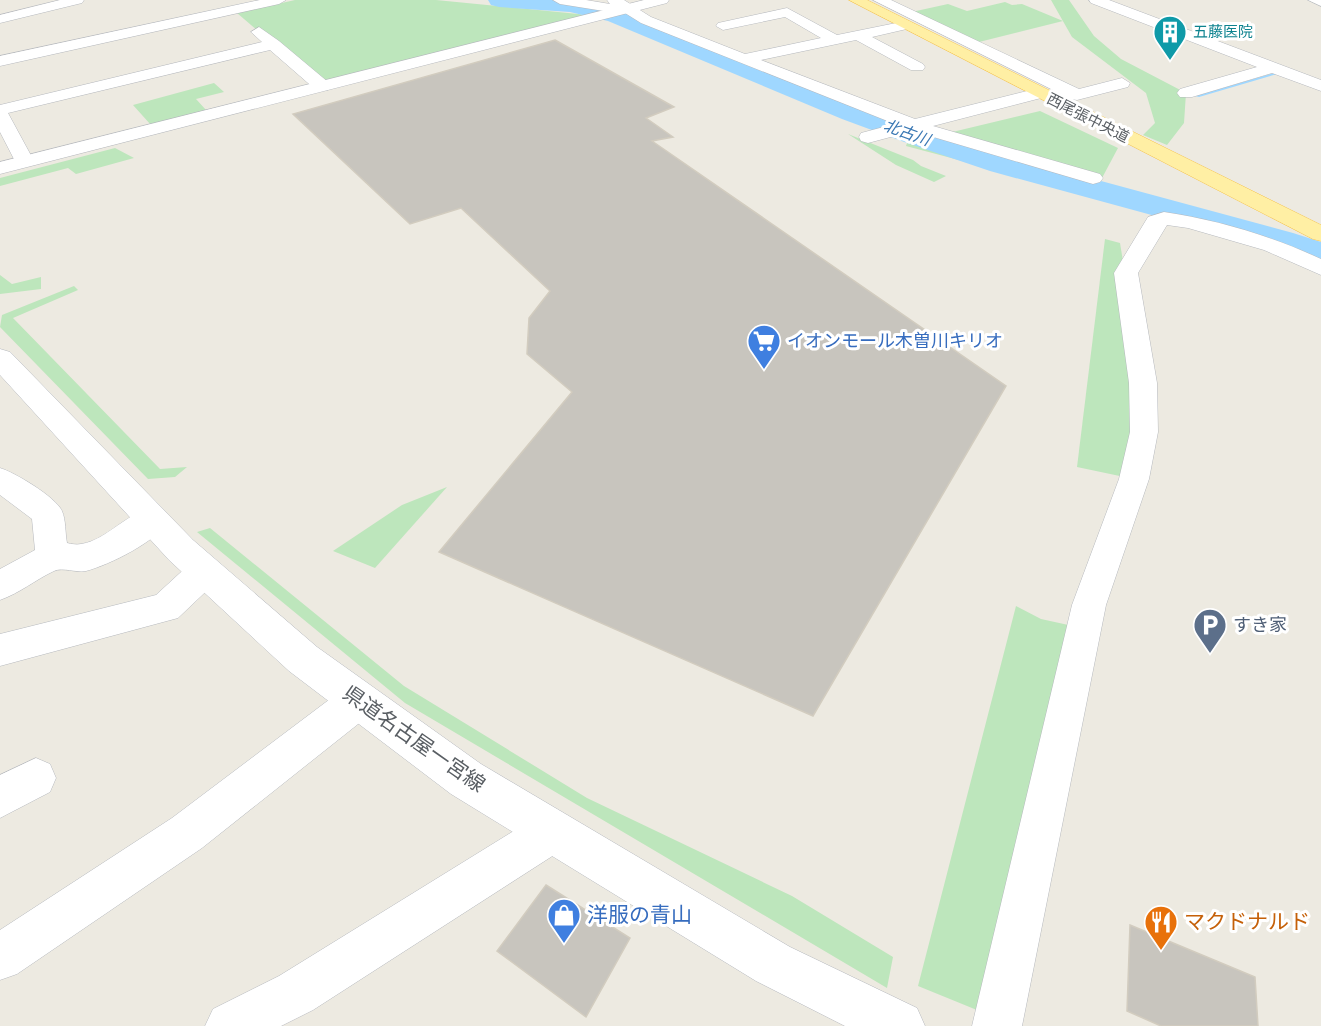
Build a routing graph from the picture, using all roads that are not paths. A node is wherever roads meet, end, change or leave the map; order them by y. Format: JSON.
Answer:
{"nodes":[{"id":1,"x":6,"y":0,"type":"edge"},
{"id":2,"x":77,"y":0,"type":"edge"},
{"id":3,"x":221,"y":0,"type":"edge"},
{"id":4,"x":279,"y":0,"type":"edge"},
{"id":5,"x":560,"y":0,"type":"edge"},
{"id":6,"x":662,"y":0,"type":"edge"},
{"id":7,"x":904,"y":0,"type":"edge"},
{"id":8,"x":1096,"y":0,"type":"edge"},
{"id":9,"x":1315,"y":0,"type":"edge"},
{"id":10,"x":1321,"y":2,"type":"edge"},
{"id":11,"x":873,"y":3,"type":"edge"},
{"id":12,"x":615,"y":8,"type":"edge"},
{"id":13,"x":234,"y":10,"type":"junction"},
{"id":14,"x":22,"y":13,"type":"junction"},
{"id":15,"x":107,"y":17,"type":"dead end"},
{"id":16,"x":0,"y":19,"type":"edge"},
{"id":17,"x":906,"y":25,"type":"junction"},
{"id":18,"x":723,"y":26,"type":"dead end"},
{"id":19,"x":122,"y":35,"type":"junction"},
{"id":20,"x":858,"y":35,"type":"junction"},
{"id":21,"x":942,"y":36,"type":"junction"},
{"id":22,"x":834,"y":39,"type":"junction"},
{"id":23,"x":274,"y":44,"type":"junction"},
{"id":24,"x":742,"y":58,"type":"junction"},
{"id":25,"x":0,"y":61,"type":"edge"},
{"id":26,"x":917,"y":67,"type":"dead end"},
{"id":27,"x":1272,"y":68,"type":"junction"},
{"id":28,"x":1122,"y":83,"type":"dead end"},
{"id":29,"x":322,"y":86,"type":"junction"},
{"id":30,"x":1321,"y":86,"type":"edge"},
{"id":31,"x":1039,"y":93,"type":"junction"},
{"id":32,"x":1186,"y":93,"type":"dead end"},
{"id":33,"x":0,"y":112,"type":"edge"},
{"id":34,"x":911,"y":126,"type":"junction"},
{"id":35,"x":868,"y":137,"type":"dead end"},
{"id":36,"x":24,"y":161,"type":"junction"},
{"id":37,"x":0,"y":168,"type":"edge"},
{"id":38,"x":1093,"y":178,"type":"dead end"},
{"id":39,"x":1321,"y":234,"type":"edge"},
{"id":40,"x":1321,"y":268,"type":"edge"},
{"id":41,"x":0,"y":358,"type":"edge"},
{"id":42,"x":0,"y":479,"type":"edge"},
{"id":43,"x":153,"y":520,"type":"junction"},
{"id":44,"x":52,"y":556,"type":"junction"},
{"id":45,"x":205,"y":571,"type":"junction"},
{"id":46,"x":0,"y":586,"type":"edge"},
{"id":47,"x":0,"y":650,"type":"edge"},
{"id":48,"x":359,"y":700,"type":"junction"},
{"id":49,"x":36,"y":777,"type":"dead end"},
{"id":50,"x":0,"y":797,"type":"edge"},
{"id":51,"x":553,"y":831,"type":"junction"},
{"id":52,"x":0,"y":957,"type":"edge"},
{"id":53,"x":230,"y":1026,"type":"edge"},
{"id":54,"x":899,"y":1026,"type":"edge"},
{"id":55,"x":997,"y":1026,"type":"edge"}],
"edges":[{"from":1,"to":14,"type":"street"},
{"from":2,"to":14,"type":"street"},
{"from":3,"to":13,"type":"street"},
{"from":4,"to":13,"type":"street"},
{"from":5,"to":12,"type":"street"},
{"from":6,"to":12,"type":"street"},
{"from":7,"to":11,"type":"street"},
{"from":8,"to":27,"type":"street"},
{"from":9,"to":10,"type":"street"},
{"from":11,"to":17,"type":"main road","name":"西尾張中央道"},
{"from":11,"to":21,"type":"street"},
{"from":12,"to":24,"type":"street"},
{"from":12,"to":29,"type":"street"},
{"from":13,"to":19,"type":"street"},
{"from":13,"to":23,"type":"street"},
{"from":14,"to":16,"type":"street"},
{"from":15,"to":19,"type":"street"},
{"from":17,"to":20,"type":"street"},
{"from":17,"to":21,"type":"main road","name":"西尾張中央道"},
{"from":18,"to":22,"type":"street"},
{"from":19,"to":25,"type":"street"},
{"from":20,"to":22,"type":"street"},
{"from":20,"to":26,"type":"street"},
{"from":21,"to":28,"type":"street"},
{"from":21,"to":31,"type":"main road","name":"西尾張中央道"},
{"from":22,"to":24,"type":"street"},
{"from":23,"to":29,"type":"street"},
{"from":23,"to":33,"type":"street"},
{"from":24,"to":34,"type":"street"},
{"from":27,"to":30,"type":"street"},
{"from":27,"to":32,"type":"street"},
{"from":29,"to":36,"type":"street"},
{"from":31,"to":34,"type":"street"},
{"from":31,"to":39,"type":"main road","name":"西尾張中央道"},
{"from":33,"to":36,"type":"street"},
{"from":34,"to":35,"type":"street"},
{"from":34,"to":38,"type":"street"},
{"from":36,"to":37,"type":"street"},
{"from":40,"to":55,"type":"street"},
{"from":41,"to":43,"type":"street","name":"県道名古屋一宮線"},
{"from":42,"to":44,"type":"street"},
{"from":43,"to":44,"type":"street"},
{"from":43,"to":45,"type":"street","name":"県道名古屋一宮線"},
{"from":44,"to":46,"type":"street"},
{"from":45,"to":47,"type":"street"},
{"from":45,"to":48,"type":"street","name":"県道名古屋一宮線"},
{"from":48,"to":51,"type":"street","name":"県道名古屋一宮線"},
{"from":48,"to":52,"type":"street"},
{"from":49,"to":50,"type":"street"},
{"from":51,"to":53,"type":"street"},
{"from":51,"to":54,"type":"street","name":"県道名古屋一宮線"}]}
